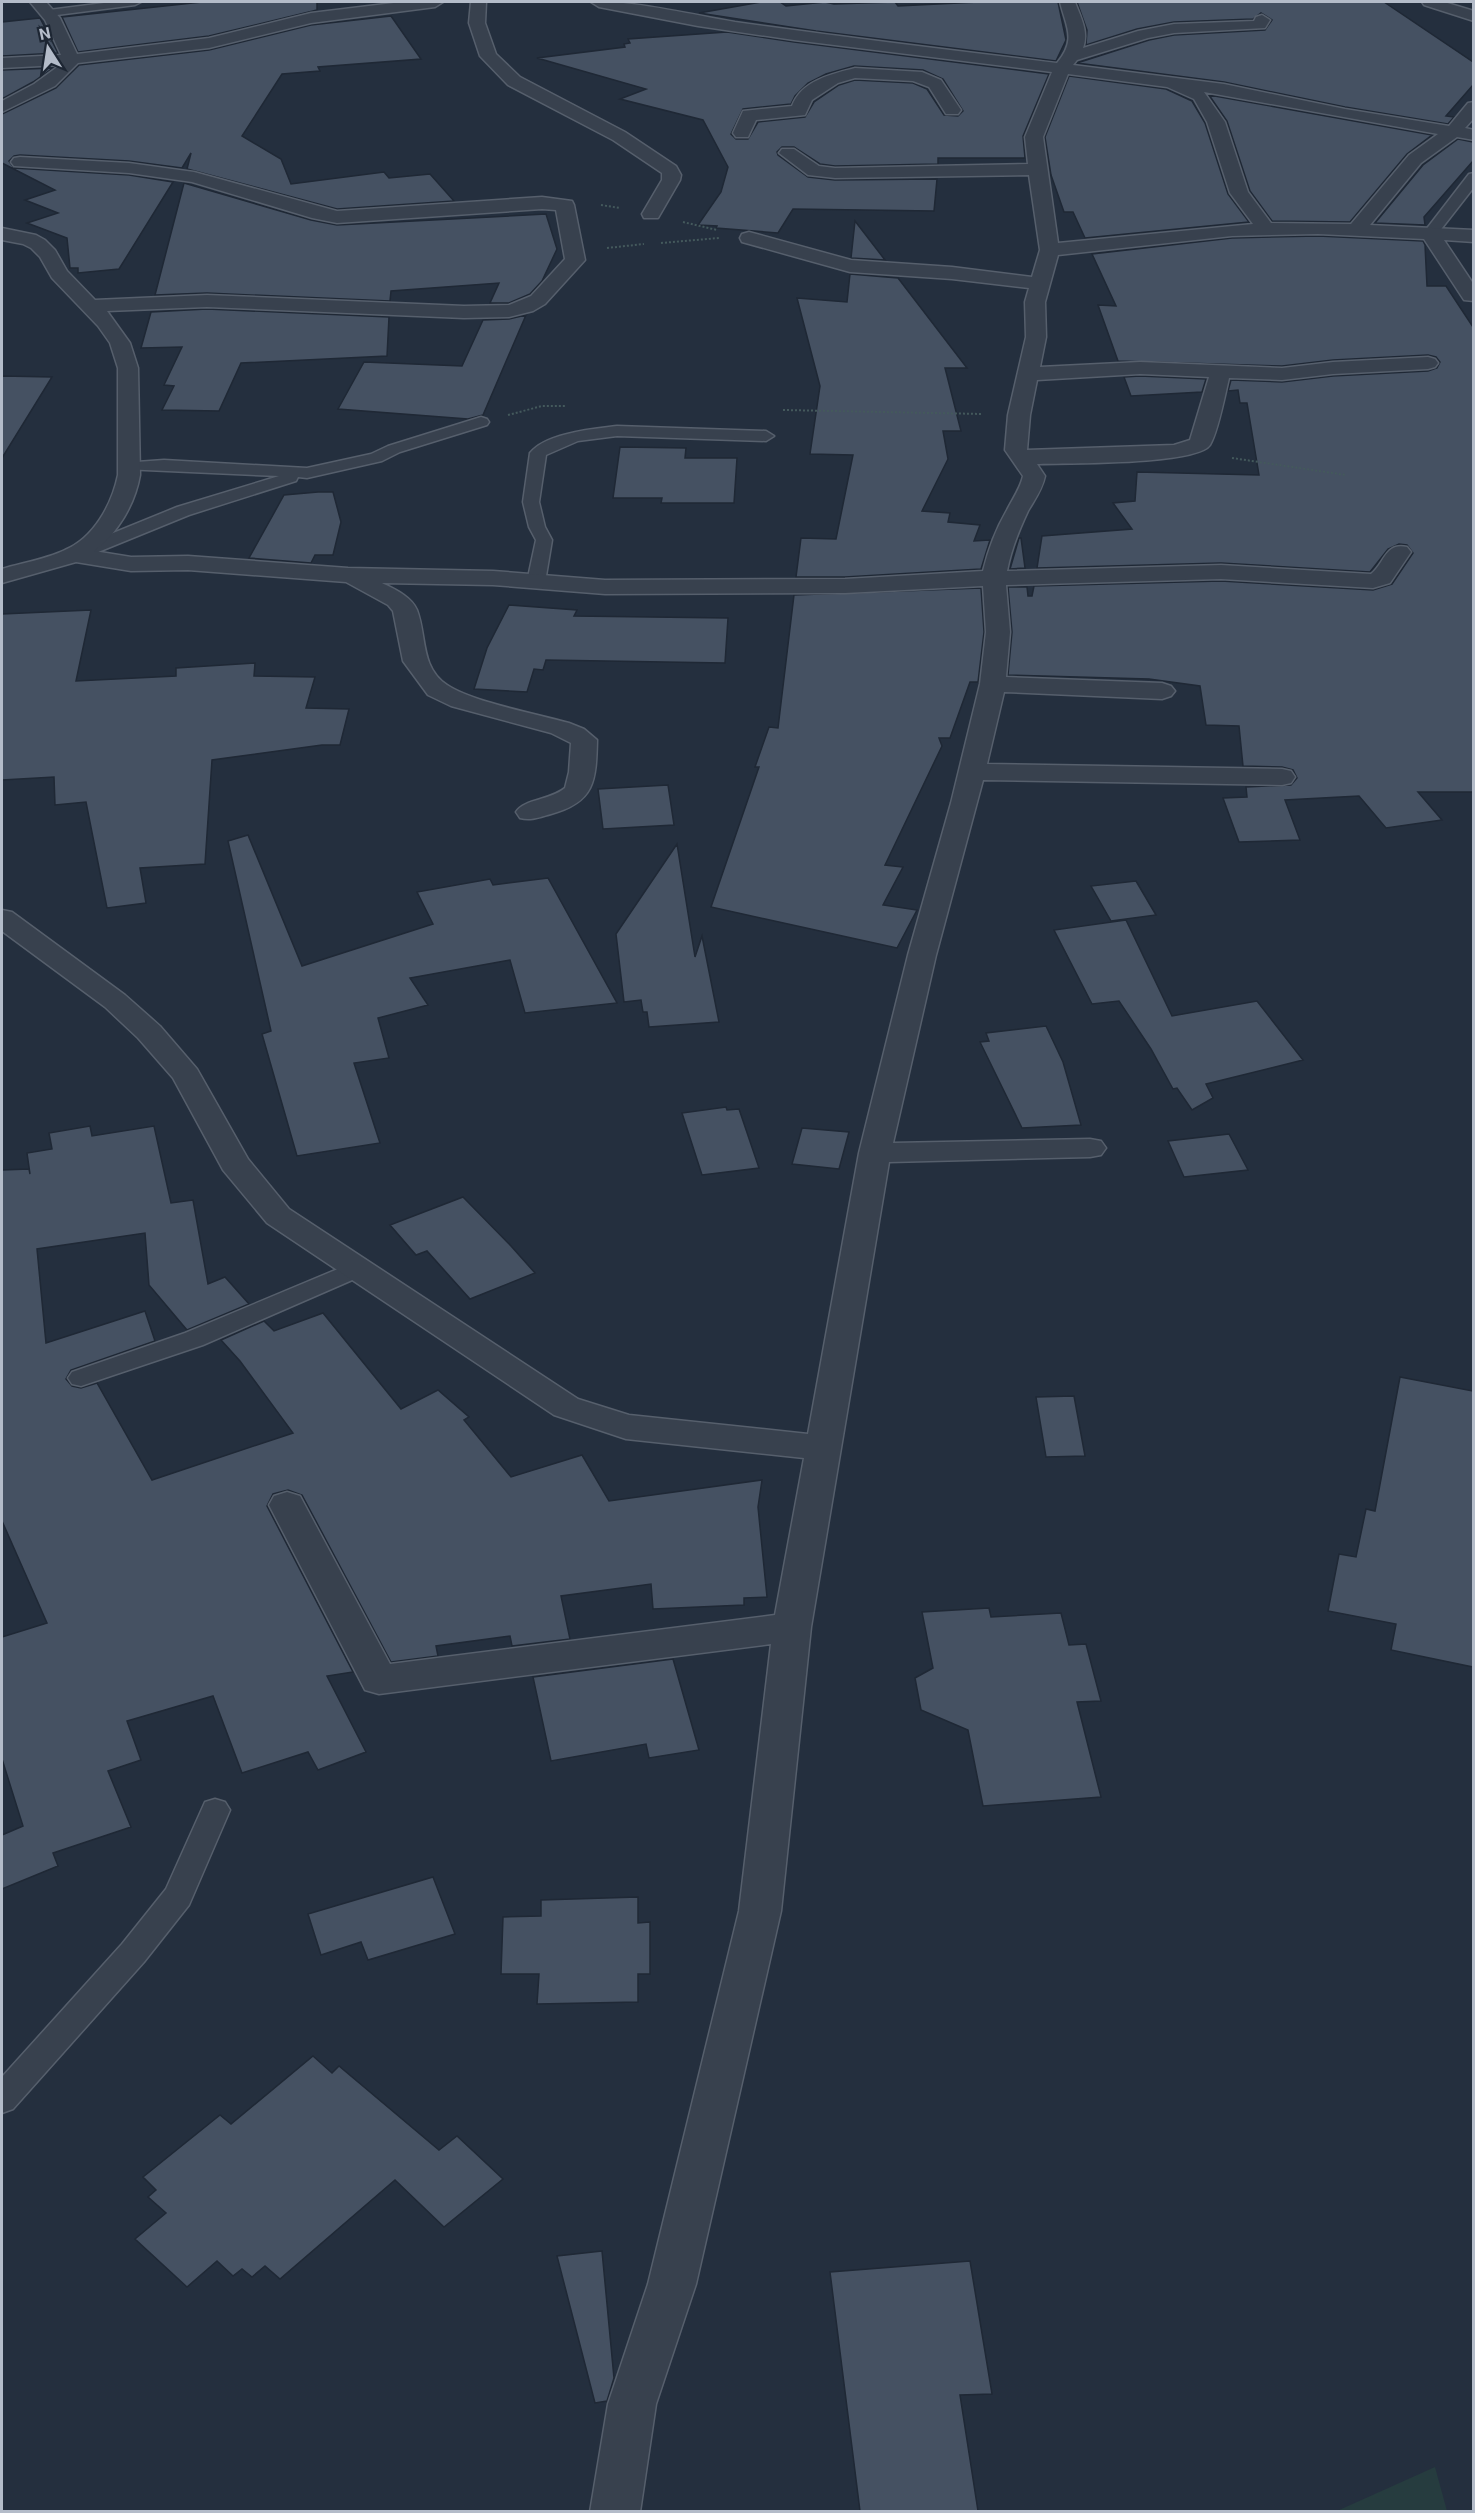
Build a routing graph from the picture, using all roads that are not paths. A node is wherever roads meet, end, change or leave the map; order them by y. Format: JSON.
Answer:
{"nodes":[{"id":1,"x":135,"y":2,"type":"edge"},
{"id":2,"x":435,"y":2,"type":"edge"},
{"id":3,"x":478,"y":2,"type":"edge"},
{"id":4,"x":599,"y":2,"type":"edge"},
{"id":5,"x":1067,"y":2,"type":"edge"},
{"id":6,"x":1430,"y":2,"type":"edge"},
{"id":7,"x":44,"y":7,"type":"edge"},
{"id":8,"x":1473,"y":16,"type":"edge"},
{"id":9,"x":1262,"y":21,"type":"dead end"},
{"id":10,"x":889,"y":47,"type":"junction"},
{"id":11,"x":72,"y":60,"type":"junction"},
{"id":12,"x":1067,"y":62,"type":"junction"},
{"id":13,"x":2,"y":63,"type":"edge"},
{"id":14,"x":874,"y":74,"type":"junction"},
{"id":15,"x":1166,"y":81,"type":"junction"},
{"id":16,"x":870,"y":94,"type":"dead end"},
{"id":17,"x":2,"y":107,"type":"edge"},
{"id":18,"x":1473,"y":107,"type":"edge"},
{"id":19,"x":952,"y":110,"type":"dead end"},
{"id":20,"x":742,"y":133,"type":"dead end"},
{"id":21,"x":1452,"y":133,"type":"junction"},
{"id":22,"x":1473,"y":133,"type":"edge"},
{"id":23,"x":788,"y":153,"type":"dead end"},
{"id":24,"x":20,"y":162,"type":"dead end"},
{"id":25,"x":1037,"y":170,"type":"junction"},
{"id":26,"x":1473,"y":177,"type":"edge"},
{"id":27,"x":651,"y":214,"type":"dead end"},
{"id":28,"x":1266,"y":229,"type":"junction"},
{"id":29,"x":1356,"y":230,"type":"junction"},
{"id":30,"x":2,"y":234,"type":"edge"},
{"id":31,"x":1430,"y":234,"type":"junction"},
{"id":32,"x":1473,"y":236,"type":"edge"},
{"id":33,"x":749,"y":238,"type":"dead end"},
{"id":34,"x":1050,"y":250,"type":"junction"},
{"id":35,"x":1042,"y":284,"type":"junction"},
{"id":36,"x":1471,"y":296,"type":"dead end"},
{"id":37,"x":90,"y":306,"type":"junction"},
{"id":38,"x":1428,"y":363,"type":"dead end"},
{"id":39,"x":1221,"y":372,"type":"junction"},
{"id":40,"x":1028,"y":374,"type":"junction"},
{"id":41,"x":481,"y":422,"type":"dead end"},
{"id":42,"x":766,"y":436,"type":"dead end"},
{"id":43,"x":1021,"y":458,"type":"junction"},
{"id":44,"x":129,"y":466,"type":"junction"},
{"id":45,"x":307,"y":473,"type":"junction"},
{"id":46,"x":1399,"y":552,"type":"dead end"},
{"id":47,"x":75,"y":555,"type":"junction"},
{"id":48,"x":348,"y":575,"type":"junction"},
{"id":49,"x":2,"y":576,"type":"edge"},
{"id":50,"x":994,"y":578,"type":"junction"},
{"id":51,"x":536,"y":582,"type":"junction"},
{"id":52,"x":993,"y":684,"type":"junction"},
{"id":53,"x":1162,"y":691,"type":"dead end"},
{"id":54,"x":972,"y":772,"type":"junction"},
{"id":55,"x":1282,"y":777,"type":"dead end"},
{"id":56,"x":529,"y":812,"type":"dead end"},
{"id":57,"x":2,"y":918,"type":"edge"},
{"id":58,"x":1090,"y":1148,"type":"dead end"},
{"id":59,"x":874,"y":1153,"type":"junction"},
{"id":60,"x":357,"y":1269,"type":"junction"},
{"id":61,"x":81,"y":1378,"type":"dead end"},
{"id":62,"x":822,"y":1448,"type":"junction"},
{"id":63,"x":288,"y":1505,"type":"dead end"},
{"id":64,"x":792,"y":1627,"type":"junction"},
{"id":65,"x":215,"y":1810,"type":"dead end"},
{"id":66,"x":2,"y":2099,"type":"edge"},
{"id":67,"x":615,"y":2511,"type":"edge"}],
"edges":[{"from":1,"to":7,"type":"lane"},
{"from":2,"to":11,"type":"street"},
{"from":3,"to":27,"type":"street"},
{"from":4,"to":10,"type":"street"},
{"from":5,"to":12,"type":"street"},
{"from":6,"to":8,"type":"street"},
{"from":7,"to":11,"type":"street"},
{"from":9,"to":12,"type":"street"},
{"from":10,"to":12,"type":"street"},
{"from":10,"to":14,"type":"street"},
{"from":11,"to":13,"type":"street"},
{"from":11,"to":17,"type":"street"},
{"from":12,"to":15,"type":"street"},
{"from":12,"to":25,"type":"street"},
{"from":14,"to":16,"type":"street"},
{"from":14,"to":19,"type":"street"},
{"from":14,"to":20,"type":"street"},
{"from":15,"to":21,"type":"street"},
{"from":15,"to":28,"type":"street"},
{"from":18,"to":21,"type":"street"},
{"from":21,"to":22,"type":"street"},
{"from":21,"to":29,"type":"street"},
{"from":23,"to":25,"type":"street"},
{"from":24,"to":37,"type":"street"},
{"from":25,"to":34,"type":"street"},
{"from":26,"to":31,"type":"lane"},
{"from":28,"to":29,"type":"street"},
{"from":28,"to":34,"type":"street"},
{"from":29,"to":31,"type":"street"},
{"from":30,"to":37,"type":"street"},
{"from":31,"to":32,"type":"street"},
{"from":31,"to":36,"type":"street"},
{"from":33,"to":35,"type":"street"},
{"from":34,"to":35,"type":"street"},
{"from":35,"to":40,"type":"street"},
{"from":37,"to":44,"type":"street"},
{"from":38,"to":39,"type":"street"},
{"from":39,"to":40,"type":"street"},
{"from":39,"to":43,"type":"street"},
{"from":40,"to":43,"type":"street"},
{"from":41,"to":45,"type":"lane"},
{"from":42,"to":51,"type":"lane"},
{"from":43,"to":50,"type":"street"},
{"from":44,"to":45,"type":"lane"},
{"from":44,"to":47,"type":"street"},
{"from":45,"to":47,"type":"lane"},
{"from":46,"to":50,"type":"street"},
{"from":47,"to":48,"type":"street"},
{"from":47,"to":49,"type":"street"},
{"from":48,"to":51,"type":"street"},
{"from":48,"to":56,"type":"street"},
{"from":50,"to":51,"type":"street"},
{"from":50,"to":52,"type":"street"},
{"from":52,"to":53,"type":"street"},
{"from":52,"to":54,"type":"street"},
{"from":54,"to":55,"type":"street"},
{"from":54,"to":59,"type":"street"},
{"from":57,"to":60,"type":"street"},
{"from":58,"to":59,"type":"street"},
{"from":59,"to":62,"type":"street"},
{"from":60,"to":61,"type":"lane"},
{"from":60,"to":62,"type":"street"},
{"from":62,"to":64,"type":"street"},
{"from":63,"to":64,"type":"street"},
{"from":64,"to":67,"type":"street"},
{"from":65,"to":66,"type":"lane"}]}
